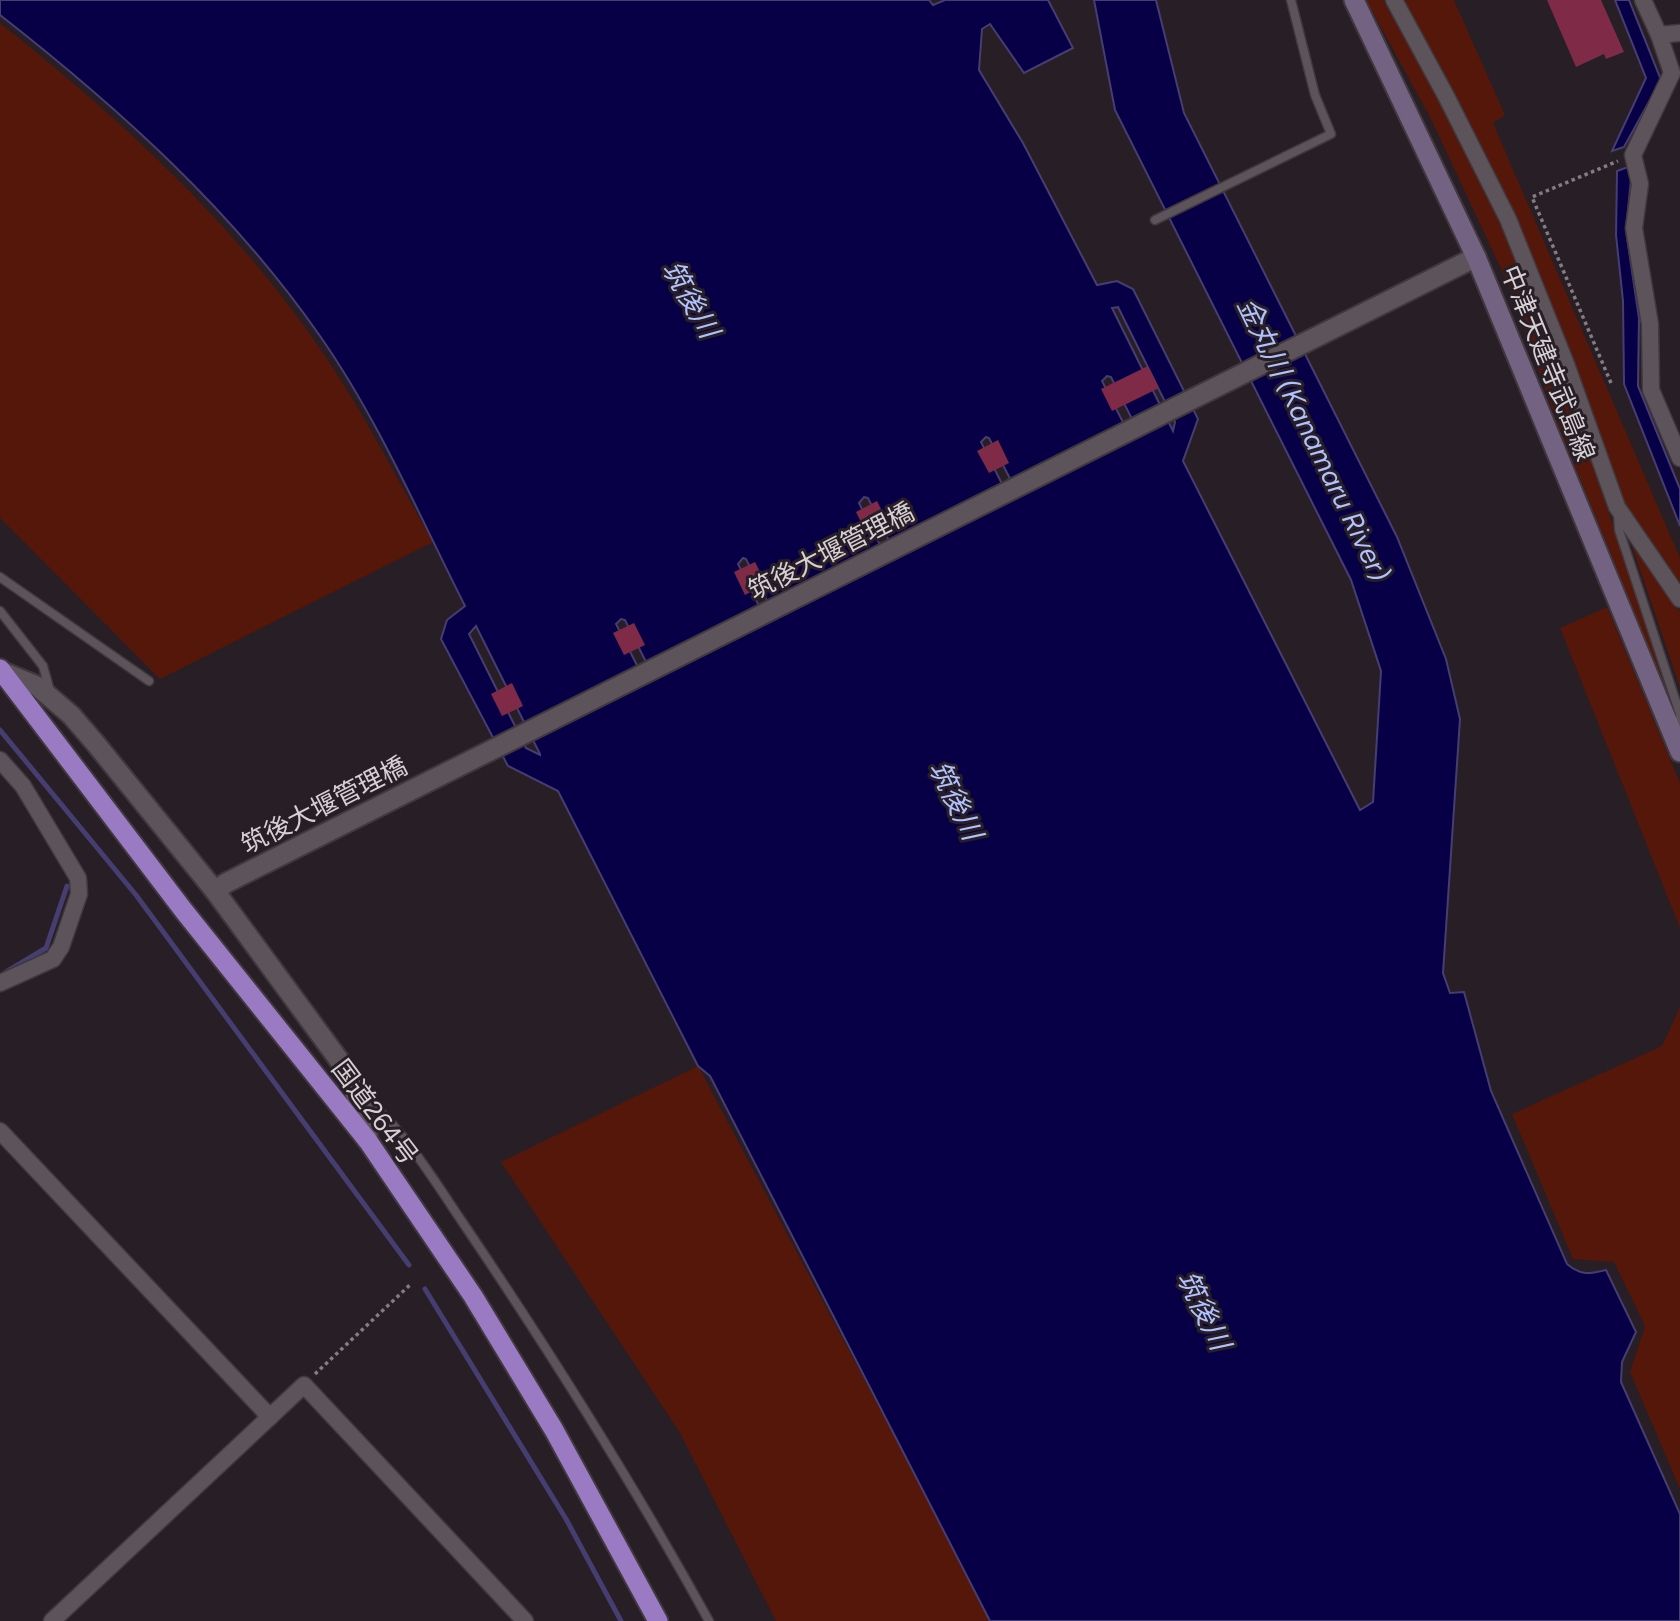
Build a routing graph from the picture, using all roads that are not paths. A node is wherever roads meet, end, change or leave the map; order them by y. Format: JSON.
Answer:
{"nodes":[{"id":1,"x":1291,"y":0,"type":"edge"},
{"id":2,"x":1354,"y":0,"type":"edge"},
{"id":3,"x":1394,"y":0,"type":"edge"},
{"id":4,"x":1643,"y":0,"type":"edge"},
{"id":5,"x":1680,"y":33,"type":"edge"},
{"id":6,"x":1659,"y":36,"type":"junction"},
{"id":7,"x":1155,"y":220,"type":"dead end"},
{"id":8,"x":1468,"y":261,"type":"junction"},
{"id":9,"x":1680,"y":458,"type":"edge"},
{"id":10,"x":1617,"y":507,"type":"junction"},
{"id":11,"x":0,"y":577,"type":"edge"},
{"id":12,"x":1680,"y":599,"type":"edge"},
{"id":13,"x":0,"y":611,"type":"edge"},
{"id":14,"x":1,"y":671,"type":"edge"},
{"id":15,"x":149,"y":681,"type":"dead end"},
{"id":16,"x":53,"y":701,"type":"junction"},
{"id":17,"x":1678,"y":748,"type":"edge"},
{"id":18,"x":0,"y":760,"type":"edge"},
{"id":19,"x":220,"y":887,"type":"junction"},
{"id":20,"x":0,"y":983,"type":"edge"},
{"id":21,"x":358,"y":1099,"type":"junction"},
{"id":22,"x":0,"y":1131,"type":"edge"},
{"id":23,"x":368,"y":1141,"type":"junction"},
{"id":24,"x":270,"y":1417,"type":"junction"},
{"id":25,"x":52,"y":1621,"type":"edge"},
{"id":26,"x":526,"y":1621,"type":"edge"},
{"id":27,"x":658,"y":1621,"type":"edge"},
{"id":28,"x":709,"y":1621,"type":"edge"}],
"edges":[{"from":1,"to":7,"type":"lane"},
{"from":2,"to":8,"type":"main road","name":"中津天建寺武島線"},
{"from":3,"to":10,"type":"street"},
{"from":4,"to":6,"type":"street"},
{"from":5,"to":6,"type":"street"},
{"from":6,"to":9,"type":"street"},
{"from":8,"to":17,"type":"main road","name":"中津天建寺武島線"},
{"from":8,"to":19,"type":"street","name":"筑後大堰管理橋"},
{"from":10,"to":12,"type":"street"},
{"from":10,"to":17,"type":"lane"},
{"from":11,"to":15,"type":"lane"},
{"from":13,"to":16,"type":"lane"},
{"from":14,"to":16,"type":"street"},
{"from":14,"to":23,"type":"highway","name":"国道264号"},
{"from":16,"to":19,"type":"street"},
{"from":18,"to":20,"type":"street"},
{"from":19,"to":21,"type":"street"},
{"from":21,"to":23,"type":"street"},
{"from":21,"to":28,"type":"lane"},
{"from":22,"to":24,"type":"street"},
{"from":23,"to":27,"type":"highway","name":"国道264号"},
{"from":24,"to":25,"type":"street"},
{"from":24,"to":26,"type":"street"}]}
